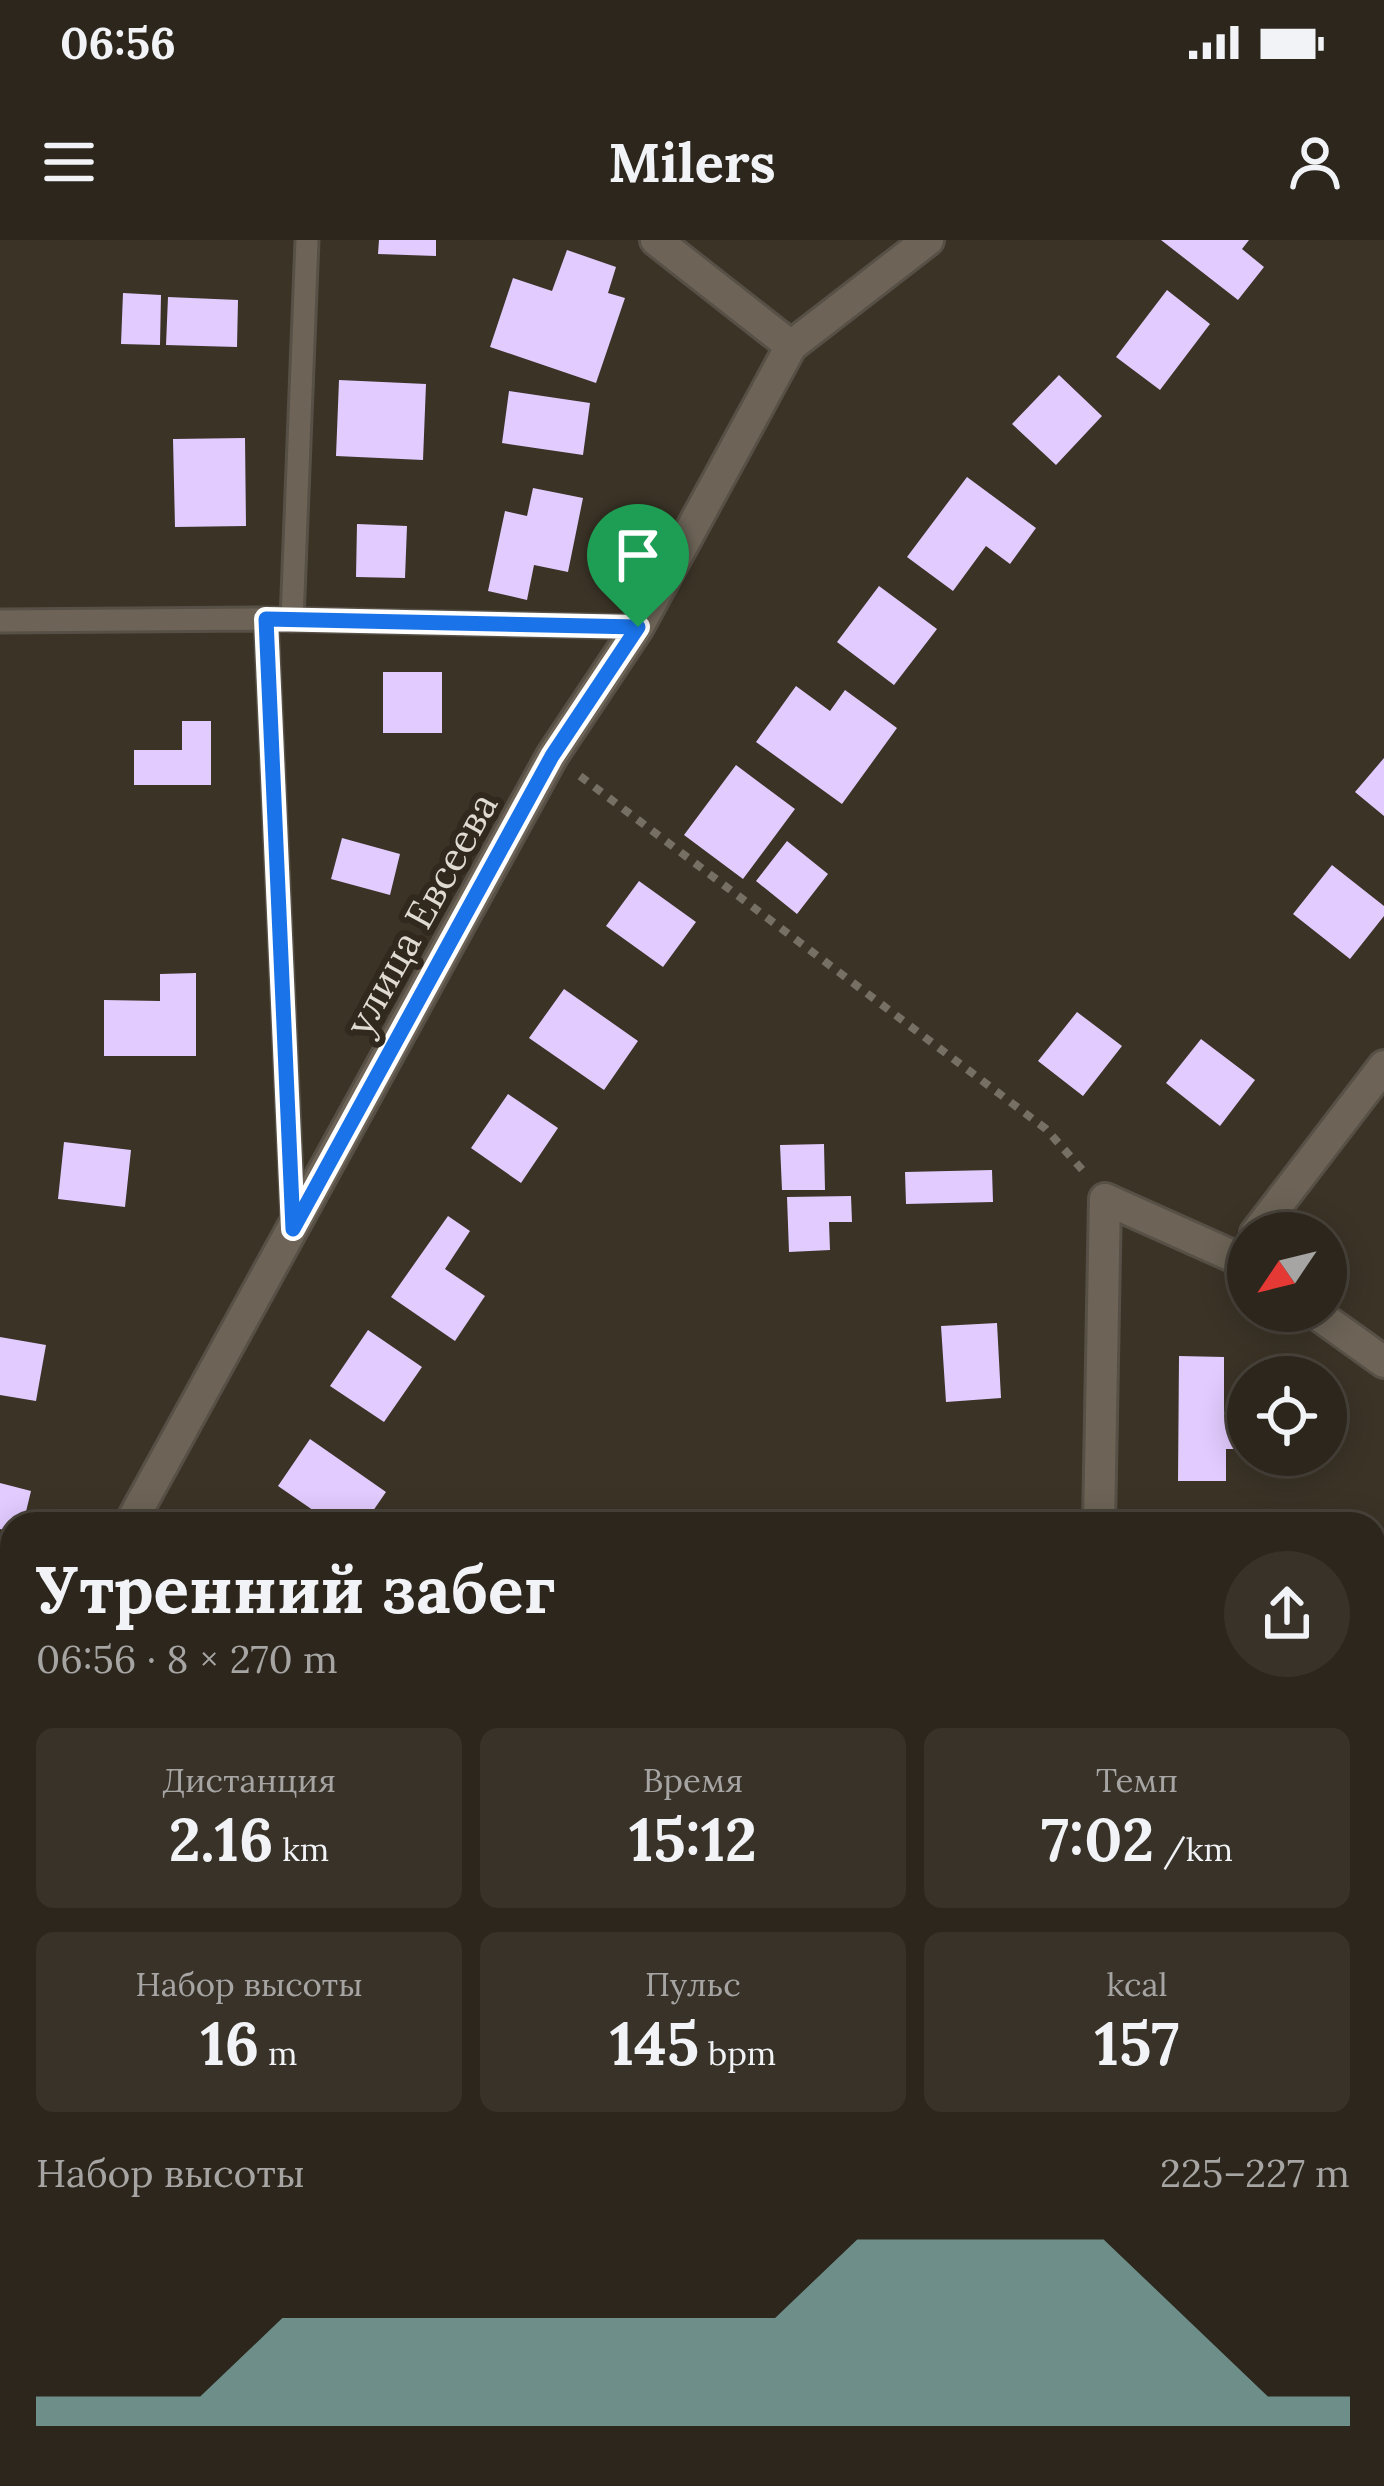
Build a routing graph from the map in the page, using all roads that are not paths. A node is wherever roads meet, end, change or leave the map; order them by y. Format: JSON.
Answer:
{"nodes":[{"id":1,"x":307,"y":240,"type":"edge"},
{"id":2,"x":656,"y":240,"type":"edge"},
{"id":3,"x":928,"y":240,"type":"edge"},
{"id":4,"x":791,"y":346,"type":"junction"},
{"id":5,"x":266,"y":619,"type":"junction"},
{"id":6,"x":292,"y":620,"type":"junction"},
{"id":7,"x":0,"y":621,"type":"edge"},
{"id":8,"x":638,"y":627,"type":"junction"},
{"id":9,"x":1384,"y":1066,"type":"edge"},
{"id":10,"x":1275,"y":1212,"type":"edge"},
{"id":11,"x":293,"y":1229,"type":"junction"},
{"id":12,"x":1227,"y":1242,"type":"edge"},
{"id":13,"x":1342,"y":1332,"type":"edge"},
{"id":14,"x":1384,"y":1363,"type":"edge"},
{"id":15,"x":137,"y":1512,"type":"edge"},
{"id":16,"x":1099,"y":1512,"type":"edge"}],
"edges":[{"from":1,"to":6,"type":"lane"},
{"from":2,"to":4,"type":"street"},
{"from":3,"to":4,"type":"street"},
{"from":4,"to":8,"type":"street","name":"улица Евсеева"},
{"from":5,"to":6,"type":"lane"},
{"from":5,"to":7,"type":"lane"},
{"from":5,"to":11,"type":"lane"},
{"from":6,"to":8,"type":"lane"},
{"from":8,"to":11,"type":"street","name":"улица Евсеева"},
{"from":9,"to":10,"type":"street"},
{"from":11,"to":15,"type":"street","name":"улица Евсеева"},
{"from":12,"to":16,"type":"street"},
{"from":13,"to":14,"type":"street"}]}
